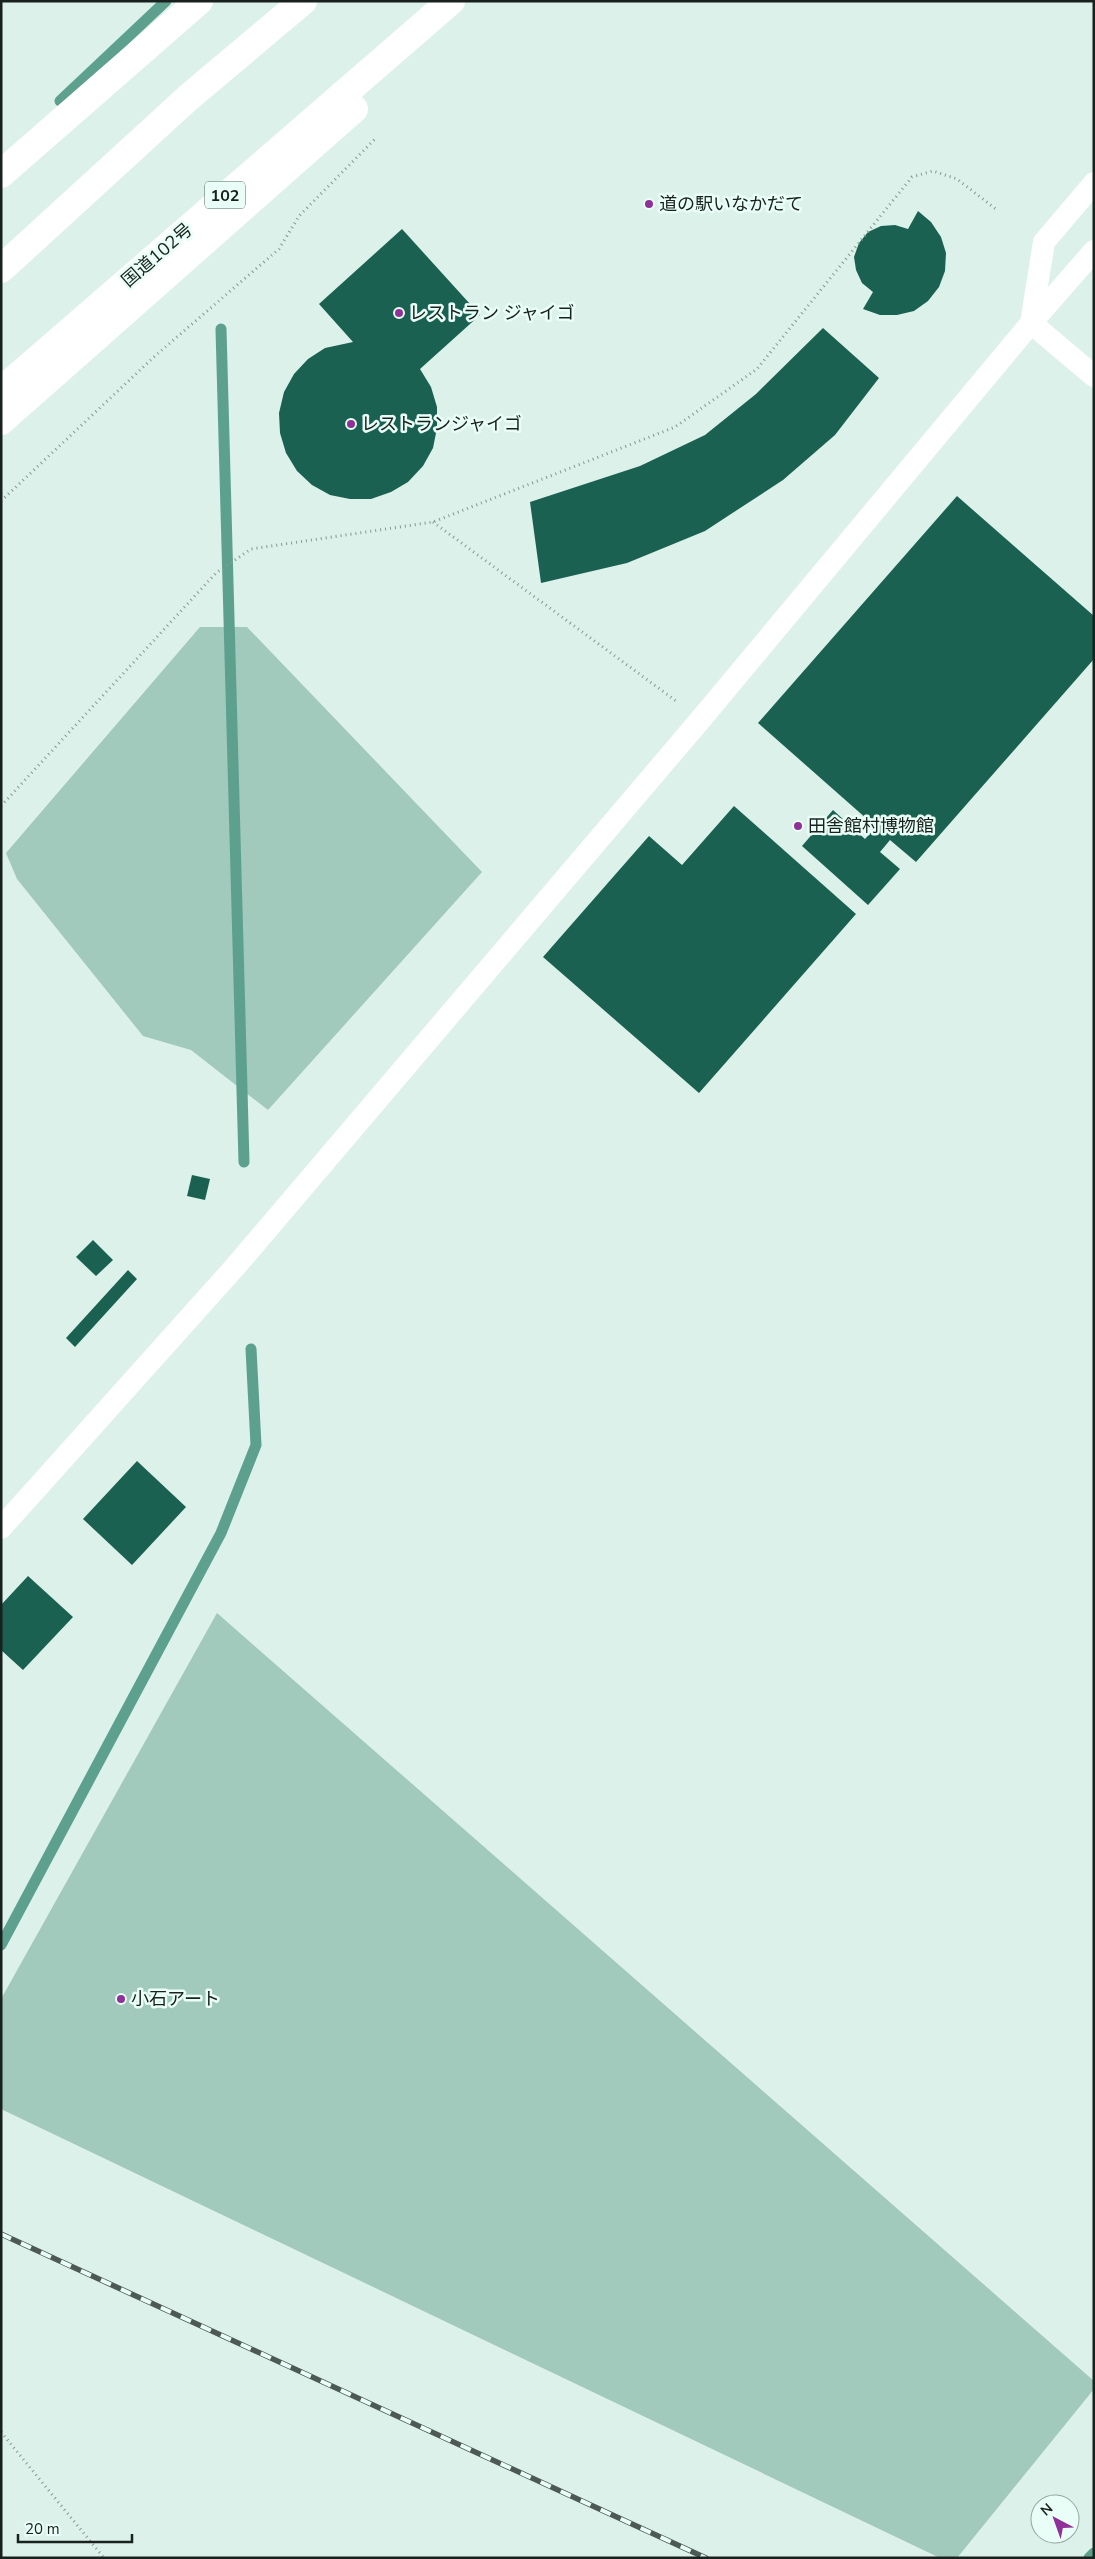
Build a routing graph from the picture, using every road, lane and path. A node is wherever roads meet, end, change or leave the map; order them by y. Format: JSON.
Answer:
{"nodes":[{"id":1,"x":199,"y":1,"type":"edge"},
{"id":2,"x":303,"y":1,"type":"edge"},
{"id":3,"x":451,"y":1,"type":"edge"},
{"id":4,"x":348,"y":102,"type":"junction"},
{"id":5,"x":1,"y":174,"type":"edge"},
{"id":6,"x":1094,"y":183,"type":"edge"},
{"id":7,"x":997,"y":210,"type":"dead end"},
{"id":8,"x":1094,"y":252,"type":"edge"},
{"id":9,"x":1,"y":269,"type":"edge"},
{"id":10,"x":1031,"y":323,"type":"junction"},
{"id":11,"x":1094,"y":376,"type":"edge"},
{"id":12,"x":1,"y":391,"type":"edge"},
{"id":13,"x":1,"y":421,"type":"edge"},
{"id":14,"x":1,"y":501,"type":"edge"},
{"id":15,"x":432,"y":522,"type":"junction"},
{"id":16,"x":701,"y":719,"type":"junction"},
{"id":17,"x":1,"y":806,"type":"edge"},
{"id":18,"x":1,"y":1528,"type":"edge"},
{"id":19,"x":1,"y":2432,"type":"edge"},
{"id":20,"x":104,"y":2558,"type":"edge"}],
"edges":[{"from":1,"to":5,"type":"main road"},
{"from":2,"to":9,"type":"main road"},
{"from":3,"to":4,"type":"main road","name":"国道102号","number":"102"},
{"from":4,"to":12,"type":"main road","name":"国道102号","number":"102"},
{"from":4,"to":13,"type":"main road"},
{"from":4,"to":14,"type":"path"},
{"from":6,"to":10,"type":"lane"},
{"from":7,"to":15,"type":"path"},
{"from":8,"to":10,"type":"lane"},
{"from":10,"to":11,"type":"lane"},
{"from":10,"to":16,"type":"lane"},
{"from":15,"to":16,"type":"path"},
{"from":15,"to":17,"type":"path"},
{"from":16,"to":18,"type":"lane"},
{"from":19,"to":20,"type":"path"}]}
